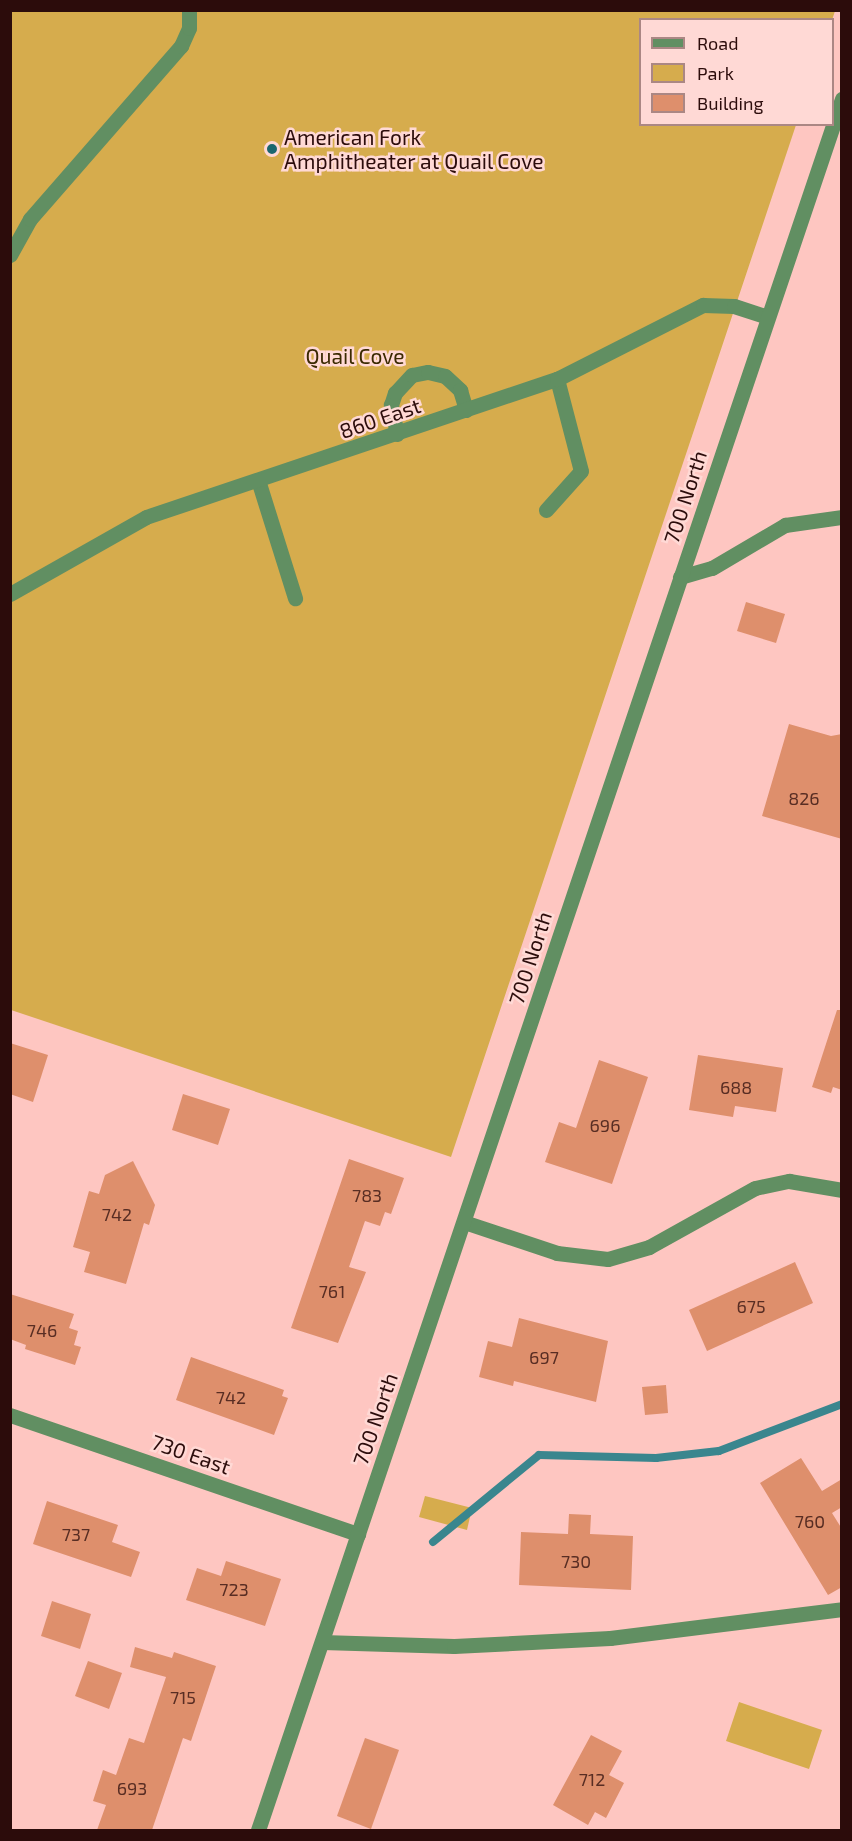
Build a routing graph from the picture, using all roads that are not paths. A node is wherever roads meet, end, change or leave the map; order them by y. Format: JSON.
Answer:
{"nodes":[{"id":1,"x":189,"y":10,"type":"edge"},
{"id":2,"x":842,"y":99,"type":"edge"},
{"id":3,"x":834,"y":122,"type":"edge"},
{"id":4,"x":833,"y":126,"type":"edge"},
{"id":5,"x":10,"y":255,"type":"edge"},
{"id":6,"x":767,"y":317,"type":"junction"},
{"id":7,"x":557,"y":379,"type":"junction"},
{"id":8,"x":466,"y":410,"type":"junction"},
{"id":9,"x":397,"y":434,"type":"junction"},
{"id":10,"x":258,"y":480,"type":"junction"},
{"id":11,"x":546,"y":510,"type":"dead end"},
{"id":12,"x":842,"y":517,"type":"edge"},
{"id":13,"x":680,"y":578,"type":"junction"},
{"id":14,"x":10,"y":594,"type":"edge"},
{"id":15,"x":295,"y":598,"type":"dead end"},
{"id":16,"x":842,"y":1190,"type":"edge"},
{"id":17,"x":464,"y":1222,"type":"junction"},
{"id":18,"x":10,"y":1414,"type":"edge"},
{"id":19,"x":358,"y":1534,"type":"junction"},
{"id":20,"x":842,"y":1609,"type":"edge"},
{"id":21,"x":322,"y":1642,"type":"junction"},
{"id":22,"x":258,"y":1830,"type":"edge"}],
"edges":[{"from":1,"to":5,"type":"street"},
{"from":2,"to":3,"type":"street","name":"700 North"},
{"from":4,"to":6,"type":"street","name":"700 North"},
{"from":6,"to":7,"type":"street","name":"860 East"},
{"from":6,"to":13,"type":"street","name":"700 North"},
{"from":7,"to":8,"type":"street","name":"860 East"},
{"from":7,"to":11,"type":"street"},
{"from":8,"to":9,"type":"street","name":"860 East"},
{"from":8,"to":9,"type":"street"},
{"from":9,"to":10,"type":"street","name":"860 East"},
{"from":10,"to":14,"type":"street","name":"860 East"},
{"from":10,"to":15,"type":"street"},
{"from":12,"to":13,"type":"street"},
{"from":13,"to":17,"type":"street","name":"700 North"},
{"from":16,"to":17,"type":"street"},
{"from":17,"to":19,"type":"street","name":"700 North"},
{"from":18,"to":19,"type":"street","name":"730 East"},
{"from":19,"to":21,"type":"street","name":"700 North"},
{"from":20,"to":21,"type":"street"},
{"from":21,"to":22,"type":"street","name":"700 North"}]}
